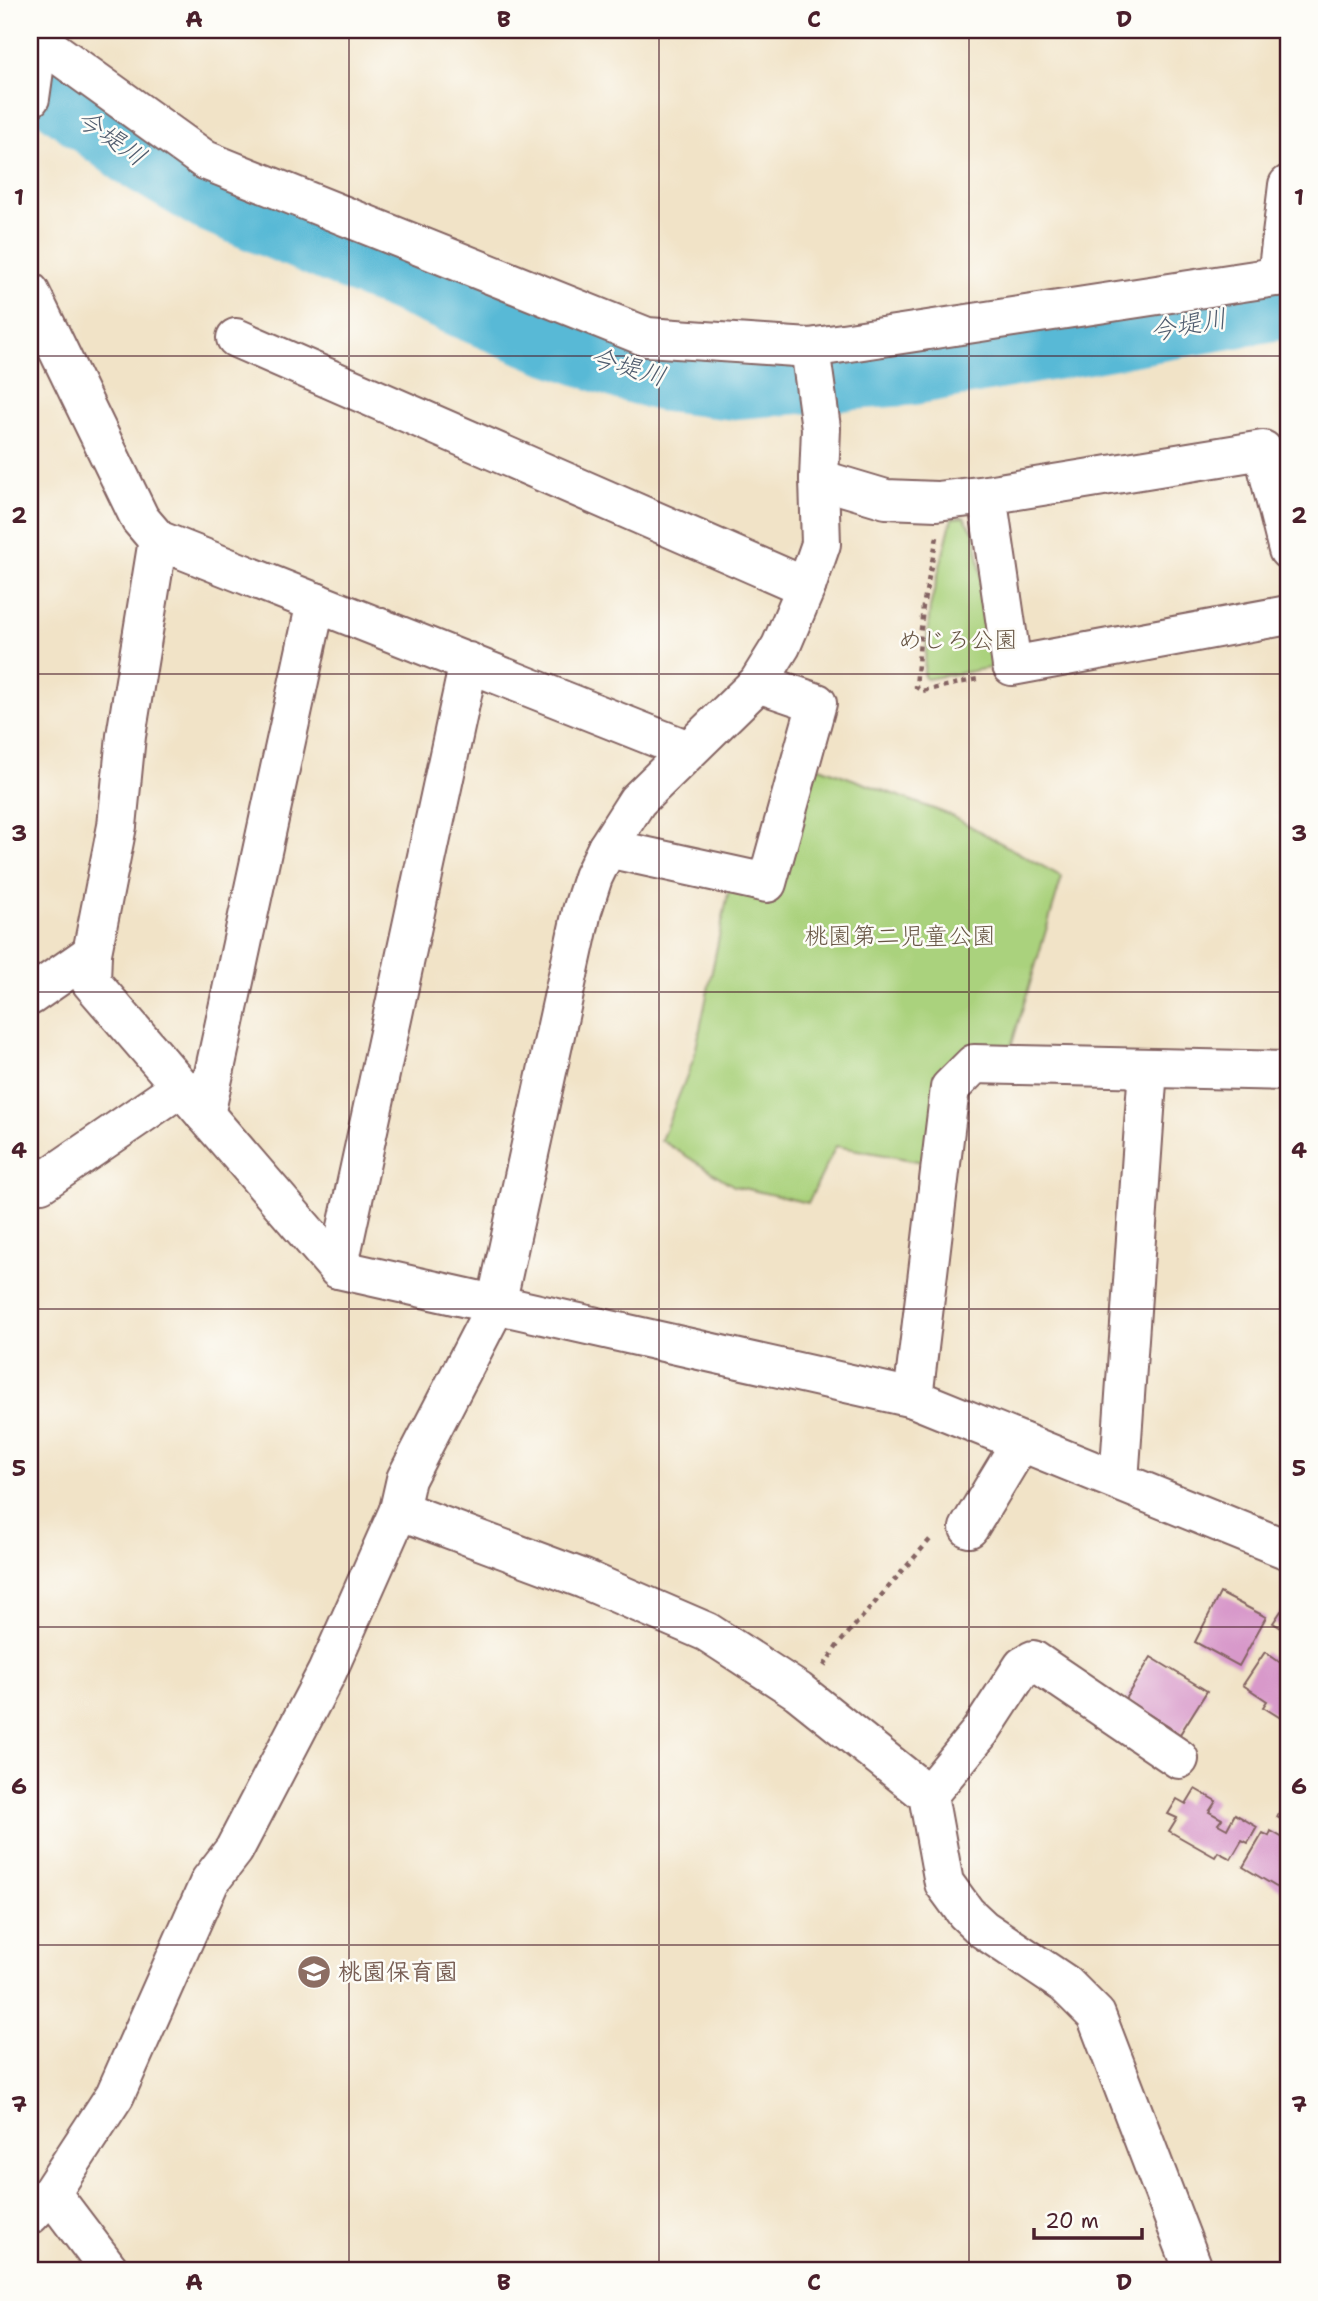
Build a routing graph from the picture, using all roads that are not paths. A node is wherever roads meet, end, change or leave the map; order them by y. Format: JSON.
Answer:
{"nodes":[{"id":1,"x":34,"y":38,"type":"edge"},
{"id":2,"x":30,"y":98,"type":"edge"},
{"id":3,"x":1288,"y":185,"type":"edge"},
{"id":4,"x":1283,"y":276,"type":"edge"},
{"id":5,"x":30,"y":292,"type":"edge"},
{"id":6,"x":236,"y":338,"type":"dead end"},
{"id":7,"x":812,"y":360,"type":"junction"},
{"id":8,"x":819,"y":479,"type":"junction"},
{"id":9,"x":987,"y":495,"type":"junction"},
{"id":10,"x":158,"y":540,"type":"junction"},
{"id":11,"x":1288,"y":550,"type":"edge"},
{"id":12,"x":806,"y":587,"type":"junction"},
{"id":13,"x":316,"y":602,"type":"junction"},
{"id":14,"x":1288,"y":615,"type":"edge"},
{"id":15,"x":469,"y":662,"type":"junction"},
{"id":16,"x":758,"y":683,"type":"junction"},
{"id":17,"x":688,"y":750,"type":"junction"},
{"id":18,"x":607,"y":848,"type":"junction"},
{"id":19,"x":92,"y":953,"type":"junction"},
{"id":20,"x":30,"y":996,"type":"edge"},
{"id":21,"x":1148,"y":1068,"type":"junction"},
{"id":22,"x":1288,"y":1071,"type":"edge"},
{"id":23,"x":193,"y":1101,"type":"junction"},
{"id":24,"x":30,"y":1172,"type":"edge"},
{"id":25,"x":338,"y":1269,"type":"junction"},
{"id":26,"x":496,"y":1305,"type":"junction"},
{"id":27,"x":913,"y":1398,"type":"junction"},
{"id":28,"x":1021,"y":1442,"type":"junction"},
{"id":29,"x":1119,"y":1481,"type":"junction"},
{"id":30,"x":399,"y":1510,"type":"junction"},
{"id":31,"x":971,"y":1524,"type":"road end"},
{"id":32,"x":1288,"y":1549,"type":"edge"},
{"id":33,"x":1179,"y":1759,"type":"dead end"},
{"id":34,"x":928,"y":1795,"type":"junction"},
{"id":35,"x":40,"y":2204,"type":"edge"},
{"id":36,"x":110,"y":2271,"type":"edge"},
{"id":37,"x":1194,"y":2271,"type":"edge"}],
"edges":[{"from":1,"to":2,"type":"street"},
{"from":1,"to":7,"type":"street"},
{"from":3,"to":4,"type":"street"},
{"from":4,"to":7,"type":"street"},
{"from":5,"to":10,"type":"street"},
{"from":6,"to":12,"type":"street"},
{"from":7,"to":8,"type":"street"},
{"from":8,"to":9,"type":"street"},
{"from":8,"to":12,"type":"street"},
{"from":9,"to":11,"type":"street"},
{"from":9,"to":14,"type":"street"},
{"from":10,"to":13,"type":"street"},
{"from":10,"to":19,"type":"street"},
{"from":12,"to":16,"type":"street"},
{"from":13,"to":15,"type":"street"},
{"from":13,"to":23,"type":"street"},
{"from":15,"to":17,"type":"street"},
{"from":15,"to":25,"type":"street"},
{"from":16,"to":17,"type":"street"},
{"from":16,"to":18,"type":"street"},
{"from":17,"to":18,"type":"street"},
{"from":18,"to":26,"type":"street"},
{"from":19,"to":20,"type":"street"},
{"from":19,"to":23,"type":"street"},
{"from":21,"to":22,"type":"street"},
{"from":21,"to":27,"type":"street"},
{"from":21,"to":29,"type":"street"},
{"from":23,"to":24,"type":"street"},
{"from":23,"to":25,"type":"street"},
{"from":25,"to":26,"type":"street"},
{"from":26,"to":27,"type":"street"},
{"from":26,"to":30,"type":"street"},
{"from":27,"to":28,"type":"street"},
{"from":28,"to":29,"type":"street"},
{"from":28,"to":31,"type":"street"},
{"from":29,"to":32,"type":"street"},
{"from":30,"to":34,"type":"street"},
{"from":30,"to":35,"type":"street"},
{"from":33,"to":34,"type":"street"},
{"from":34,"to":37,"type":"street"},
{"from":35,"to":36,"type":"street"}]}
